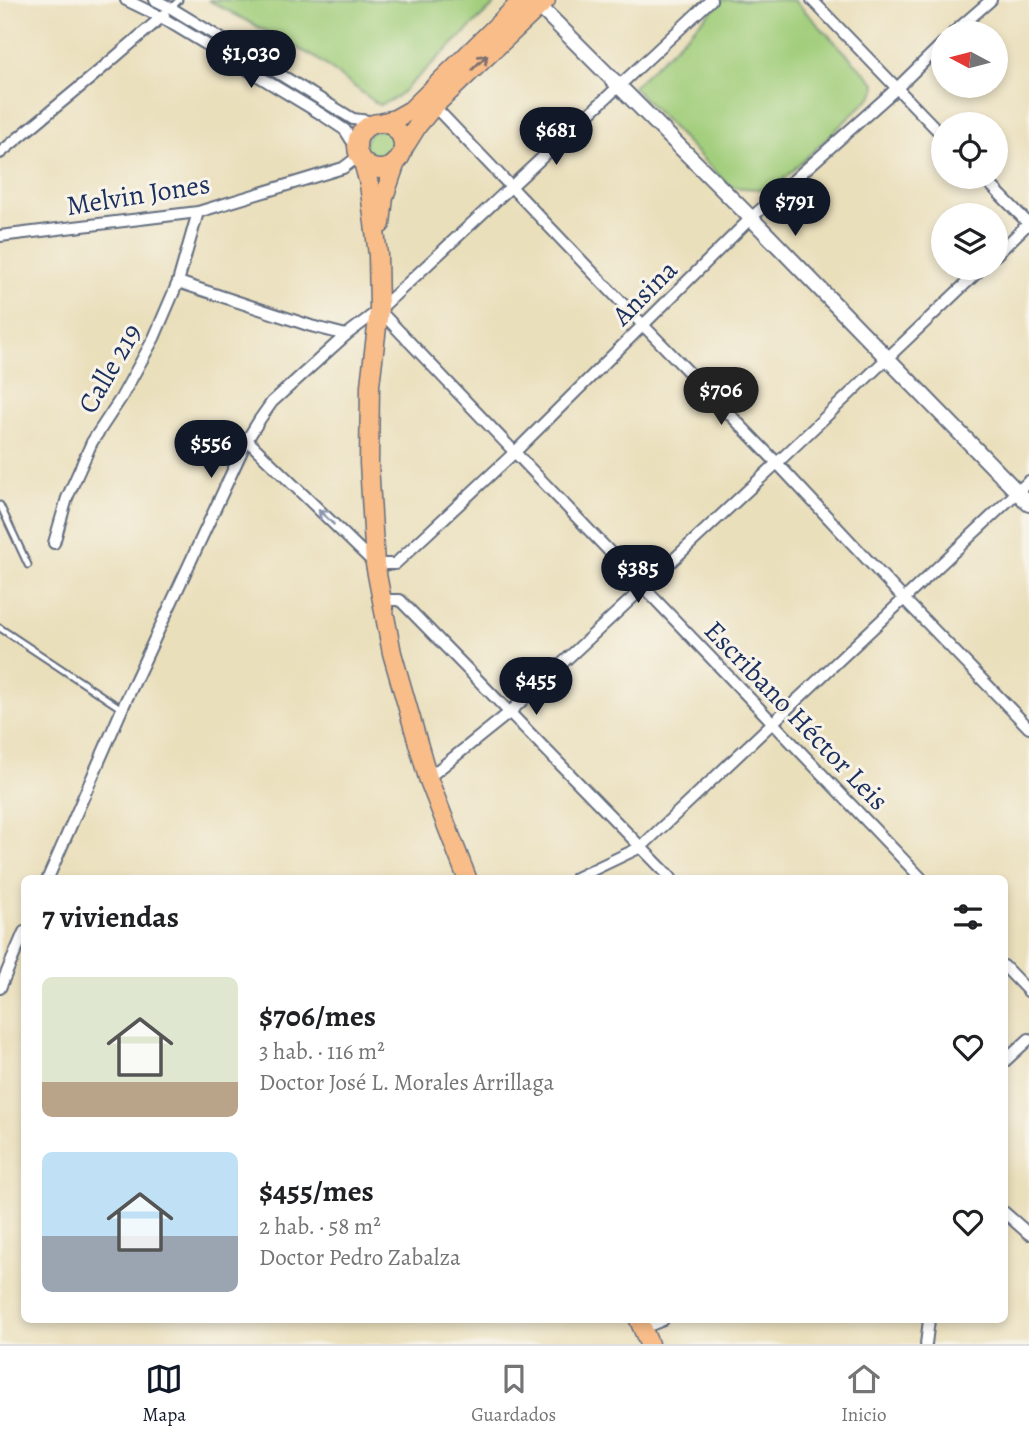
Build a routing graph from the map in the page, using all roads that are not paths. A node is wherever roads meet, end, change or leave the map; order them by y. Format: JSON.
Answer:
{"nodes":[{"id":1,"x":127,"y":0,"type":"edge"},
{"id":2,"x":155,"y":0,"type":"edge"},
{"id":3,"x":711,"y":0,"type":"edge"},
{"id":4,"x":812,"y":0,"type":"edge"},
{"id":5,"x":991,"y":0,"type":"edge"},
{"id":6,"x":536,"y":2,"type":"edge"},
{"id":7,"x":175,"y":4,"type":"edge"},
{"id":8,"x":161,"y":17,"type":"junction"},
{"id":9,"x":967,"y":21,"type":"edge"},
{"id":10,"x":931,"y":55,"type":"edge"},
{"id":11,"x":620,"y":85,"type":"junction"},
{"id":12,"x":897,"y":88,"type":"junction"},
{"id":13,"x":434,"y":106,"type":"junction"},
{"id":14,"x":380,"y":122,"type":"junction"},
{"id":15,"x":931,"y":123,"type":"edge"},
{"id":16,"x":0,"y":153,"type":"edge"},
{"id":17,"x":360,"y":156,"type":"junction"},
{"id":18,"x":400,"y":156,"type":"junction"},
{"id":19,"x":511,"y":187,"type":"junction"},
{"id":20,"x":995,"y":189,"type":"edge"},
{"id":21,"x":198,"y":212,"type":"junction"},
{"id":22,"x":751,"y":218,"type":"junction"},
{"id":23,"x":1029,"y":224,"type":"edge"},
{"id":24,"x":0,"y":236,"type":"edge"},
{"id":25,"x":1008,"y":244,"type":"edge"},
{"id":26,"x":378,"y":255,"type":"junction"},
{"id":27,"x":969,"y":280,"type":"edge"},
{"id":28,"x":178,"y":282,"type":"junction"},
{"id":29,"x":379,"y":310,"type":"junction"},
{"id":30,"x":643,"y":325,"type":"junction"},
{"id":31,"x":345,"y":335,"type":"junction"},
{"id":32,"x":887,"y":357,"type":"junction"},
{"id":33,"x":247,"y":440,"type":"junction"},
{"id":34,"x":515,"y":452,"type":"junction"},
{"id":35,"x":777,"y":463,"type":"junction"},
{"id":36,"x":1029,"y":481,"type":"edge"},
{"id":37,"x":1017,"y":492,"type":"junction"},
{"id":38,"x":1029,"y":504,"type":"edge"},
{"id":39,"x":0,"y":505,"type":"edge"},
{"id":40,"x":54,"y":543,"type":"dead end"},
{"id":41,"x":375,"y":564,"type":"junction"},
{"id":42,"x":28,"y":565,"type":"dead end"},
{"id":43,"x":644,"y":588,"type":"junction"},
{"id":44,"x":904,"y":599,"type":"junction"},
{"id":45,"x":382,"y":600,"type":"junction"},
{"id":46,"x":0,"y":628,"type":"edge"},
{"id":47,"x":122,"y":709,"type":"junction"},
{"id":48,"x":509,"y":713,"type":"junction"},
{"id":49,"x":772,"y":723,"type":"junction"},
{"id":50,"x":1029,"y":727,"type":"edge"},
{"id":51,"x":428,"y":778,"type":"junction"},
{"id":52,"x":640,"y":847,"type":"junction"},
{"id":53,"x":49,"y":875,"type":"edge"},
{"id":54,"x":466,"y":875,"type":"edge"},
{"id":55,"x":582,"y":875,"type":"edge"},
{"id":56,"x":668,"y":875,"type":"edge"},
{"id":57,"x":918,"y":875,"type":"edge"},
{"id":58,"x":21,"y":939,"type":"edge"},
{"id":59,"x":1008,"y":970,"type":"edge"},
{"id":60,"x":0,"y":988,"type":"edge"},
{"id":61,"x":1029,"y":992,"type":"edge"},
{"id":62,"x":1029,"y":1039,"type":"edge"},
{"id":63,"x":1008,"y":1058,"type":"edge"},
{"id":64,"x":1008,"y":1216,"type":"edge"},
{"id":65,"x":1029,"y":1234,"type":"edge"},
{"id":66,"x":929,"y":1323,"type":"edge"},
{"id":67,"x":926,"y":1344,"type":"edge"}],
"edges":[{"from":1,"to":8,"type":"street"},
{"from":2,"to":7,"type":"street"},
{"from":3,"to":11,"type":"street"},
{"from":4,"to":12,"type":"street"},
{"from":5,"to":9,"type":"street"},
{"from":6,"to":11,"type":"street"},
{"from":13,"to":6,"type":"highway","one_way":true},
{"from":6,"to":14,"type":"highway"},
{"from":7,"to":8,"type":"street"},
{"from":7,"to":14,"type":"street"},
{"from":8,"to":16,"type":"street"},
{"from":8,"to":17,"type":"street"},
{"from":10,"to":12,"type":"street","name":"Ansina"},
{"from":11,"to":19,"type":"street"},
{"from":11,"to":22,"type":"street"},
{"from":12,"to":15,"type":"street"},
{"from":12,"to":22,"type":"street","name":"Ansina"},
{"from":13,"to":18,"type":"highway"},
{"from":13,"to":19,"type":"street"},
{"from":14,"to":17,"type":"highway"},
{"from":14,"to":18,"type":"highway"},
{"from":17,"to":18,"type":"highway"},
{"from":17,"to":21,"type":"street","name":"Melvin Jones"},
{"from":17,"to":26,"type":"highway"},
{"from":18,"to":26,"type":"highway"},
{"from":19,"to":29,"type":"street"},
{"from":19,"to":30,"type":"street"},
{"from":20,"to":23,"type":"street"},
{"from":21,"to":24,"type":"street","name":"Melvin Jones"},
{"from":21,"to":28,"type":"street","name":"Calle 219"},
{"from":22,"to":30,"type":"street","name":"Ansina"},
{"from":22,"to":32,"type":"street"},
{"from":23,"to":25,"type":"street"},
{"from":26,"to":29,"type":"highway"},
{"from":27,"to":32,"type":"street"},
{"from":28,"to":31,"type":"street"},
{"from":28,"to":40,"type":"street","name":"Calle 219"},
{"from":29,"to":31,"type":"street"},
{"from":29,"to":34,"type":"street","name":"Escribano Héctor Leis"},
{"from":29,"to":41,"type":"highway"},
{"from":30,"to":34,"type":"street","name":"Ansina"},
{"from":30,"to":35,"type":"street"},
{"from":31,"to":33,"type":"street"},
{"from":32,"to":35,"type":"street"},
{"from":32,"to":37,"type":"street"},
{"from":41,"to":33,"type":"street","one_way":true},
{"from":33,"to":47,"type":"street"},
{"from":34,"to":41,"type":"street","name":"Ansina"},
{"from":34,"to":43,"type":"street","name":"Escribano Héctor Leis"},
{"from":35,"to":43,"type":"street"},
{"from":35,"to":44,"type":"street"},
{"from":36,"to":37,"type":"street"},
{"from":37,"to":38,"type":"street"},
{"from":37,"to":44,"type":"street"},
{"from":39,"to":42,"type":"lane"},
{"from":41,"to":45,"type":"highway"},
{"from":43,"to":48,"type":"street"},
{"from":43,"to":49,"type":"street","name":"Escribano Héctor Leis"},
{"from":44,"to":49,"type":"street"},
{"from":44,"to":50,"type":"street"},
{"from":45,"to":48,"type":"street"},
{"from":45,"to":51,"type":"highway"},
{"from":46,"to":47,"type":"lane"},
{"from":47,"to":53,"type":"street"},
{"from":48,"to":51,"type":"street"},
{"from":48,"to":52,"type":"street"},
{"from":49,"to":52,"type":"street"},
{"from":49,"to":57,"type":"street","name":"Escribano Héctor Leis"},
{"from":51,"to":54,"type":"highway"},
{"from":52,"to":55,"type":"street"},
{"from":52,"to":56,"type":"street"},
{"from":58,"to":60,"type":"street"},
{"from":59,"to":61,"type":"street"},
{"from":62,"to":63,"type":"street"},
{"from":64,"to":65,"type":"street"},
{"from":66,"to":67,"type":"street"}]}
